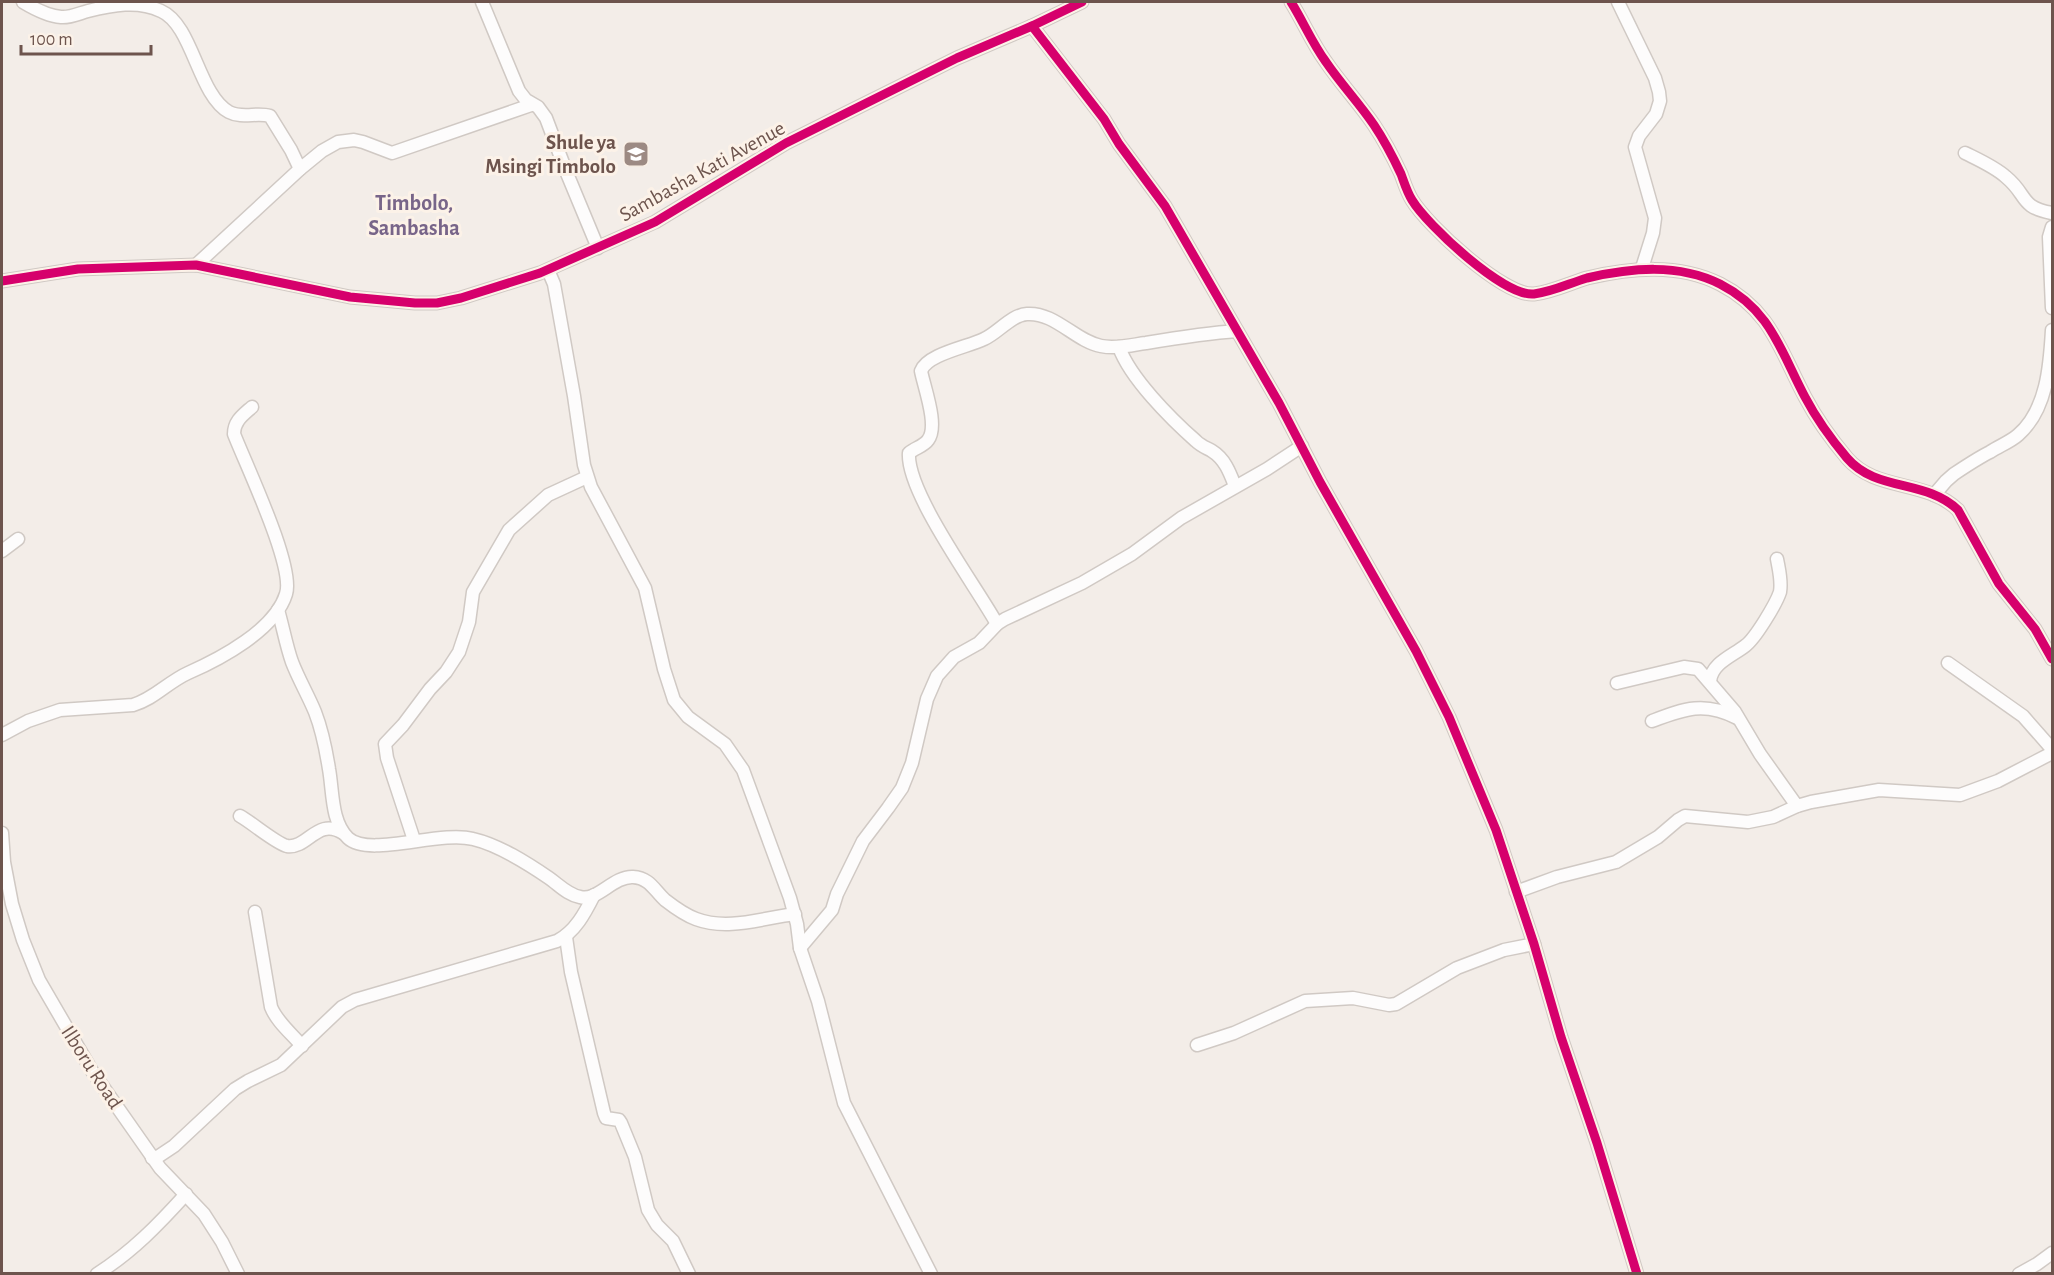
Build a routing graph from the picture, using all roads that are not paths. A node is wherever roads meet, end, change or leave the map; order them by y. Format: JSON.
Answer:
{"nodes":[{"id":1,"x":23,"y":2,"type":"edge"},
{"id":2,"x":482,"y":2,"type":"edge"},
{"id":3,"x":1082,"y":2,"type":"edge"},
{"id":4,"x":1291,"y":2,"type":"edge"},
{"id":5,"x":1618,"y":2,"type":"edge"},
{"id":6,"x":1032,"y":26,"type":"junction"},
{"id":7,"x":531,"y":105,"type":"junction"},
{"id":8,"x":1965,"y":153,"type":"dead end"},
{"id":9,"x":300,"y":170,"type":"junction"},
{"id":10,"x":2052,"y":213,"type":"edge"},
{"id":11,"x":2052,"y":227,"type":"edge"},
{"id":12,"x":598,"y":248,"type":"junction"},
{"id":13,"x":196,"y":265,"type":"junction"},
{"id":14,"x":1642,"y":268,"type":"junction"},
{"id":15,"x":548,"y":270,"type":"junction"},
{"id":16,"x":2,"y":281,"type":"edge"},
{"id":17,"x":2052,"y":308,"type":"edge"},
{"id":18,"x":1237,"y":330,"type":"junction"},
{"id":19,"x":2052,"y":330,"type":"edge"},
{"id":20,"x":1119,"y":347,"type":"junction"},
{"id":21,"x":252,"y":407,"type":"dead end"},
{"id":22,"x":1302,"y":446,"type":"junction"},
{"id":23,"x":587,"y":477,"type":"junction"},
{"id":24,"x":1235,"y":486,"type":"junction"},
{"id":25,"x":1934,"y":495,"type":"junction"},
{"id":26,"x":18,"y":539,"type":"dead end"},
{"id":27,"x":2,"y":552,"type":"edge"},
{"id":28,"x":1777,"y":559,"type":"dead end"},
{"id":29,"x":278,"y":610,"type":"junction"},
{"id":30,"x":997,"y":624,"type":"junction"},
{"id":31,"x":2052,"y":659,"type":"edge"},
{"id":32,"x":1948,"y":663,"type":"dead end"},
{"id":33,"x":1710,"y":681,"type":"junction"},
{"id":34,"x":1617,"y":683,"type":"dead end"},
{"id":35,"x":1741,"y":719,"type":"junction"},
{"id":36,"x":1652,"y":721,"type":"dead end"},
{"id":37,"x":2,"y":735,"type":"edge"},
{"id":38,"x":2052,"y":751,"type":"edge"},
{"id":39,"x":1797,"y":806,"type":"junction"},
{"id":40,"x":240,"y":816,"type":"dead end"},
{"id":41,"x":2,"y":833,"type":"edge"},
{"id":42,"x":343,"y":833,"type":"junction"},
{"id":43,"x":414,"y":840,"type":"junction"},
{"id":44,"x":3,"y":862,"type":"edge"},
{"id":45,"x":1516,"y":892,"type":"junction"},
{"id":46,"x":594,"y":895,"type":"junction"},
{"id":47,"x":255,"y":912,"type":"dead end"},
{"id":48,"x":795,"y":914,"type":"junction"},
{"id":49,"x":566,"y":937,"type":"junction"},
{"id":50,"x":1534,"y":944,"type":"junction"},
{"id":51,"x":800,"y":948,"type":"junction"},
{"id":52,"x":1197,"y":1045,"type":"dead end"},
{"id":53,"x":302,"y":1046,"type":"junction"},
{"id":54,"x":152,"y":1158,"type":"junction"},
{"id":55,"x":186,"y":1194,"type":"junction"},
{"id":56,"x":2052,"y":1253,"type":"edge"},
{"id":57,"x":97,"y":1274,"type":"edge"},
{"id":58,"x":238,"y":1274,"type":"edge"},
{"id":59,"x":689,"y":1274,"type":"edge"},
{"id":60,"x":932,"y":1274,"type":"edge"},
{"id":61,"x":1637,"y":1274,"type":"edge"},
{"id":62,"x":2019,"y":1274,"type":"edge"}],
"edges":[{"from":1,"to":9,"type":"street"},
{"from":2,"to":7,"type":"street"},
{"from":3,"to":6,"type":"street","name":"Sambasha Kati Avenue"},
{"from":4,"to":14,"type":"street"},
{"from":5,"to":14,"type":"street"},
{"from":6,"to":12,"type":"street","name":"Sambasha Kati Avenue"},
{"from":6,"to":18,"type":"street"},
{"from":7,"to":9,"type":"street"},
{"from":7,"to":12,"type":"street"},
{"from":8,"to":10,"type":"street"},
{"from":9,"to":13,"type":"street"},
{"from":11,"to":17,"type":"street"},
{"from":12,"to":15,"type":"street","name":"Sambasha Kati Avenue"},
{"from":13,"to":15,"type":"street","name":"Sambasha Kati Avenue"},
{"from":13,"to":16,"type":"street","name":"Sambasha Kati Avenue"},
{"from":14,"to":25,"type":"street"},
{"from":15,"to":23,"type":"street"},
{"from":18,"to":20,"type":"street"},
{"from":18,"to":22,"type":"street"},
{"from":19,"to":25,"type":"street"},
{"from":20,"to":24,"type":"street"},
{"from":20,"to":30,"type":"street"},
{"from":21,"to":29,"type":"street"},
{"from":22,"to":24,"type":"street"},
{"from":22,"to":45,"type":"street"},
{"from":23,"to":43,"type":"street"},
{"from":23,"to":48,"type":"street"},
{"from":24,"to":30,"type":"street"},
{"from":25,"to":31,"type":"street"},
{"from":26,"to":27,"type":"street"},
{"from":28,"to":33,"type":"street"},
{"from":29,"to":37,"type":"street"},
{"from":29,"to":42,"type":"street"},
{"from":30,"to":51,"type":"street"},
{"from":32,"to":38,"type":"street"},
{"from":33,"to":34,"type":"street"},
{"from":33,"to":35,"type":"street"},
{"from":35,"to":36,"type":"street"},
{"from":35,"to":39,"type":"street"},
{"from":38,"to":39,"type":"street"},
{"from":39,"to":45,"type":"street"},
{"from":40,"to":42,"type":"street"},
{"from":41,"to":44,"type":"street","name":"Ilboru Road"},
{"from":42,"to":43,"type":"street"},
{"from":43,"to":46,"type":"street"},
{"from":44,"to":54,"type":"street","name":"Ilboru Road"},
{"from":45,"to":50,"type":"street"},
{"from":46,"to":48,"type":"street"},
{"from":46,"to":49,"type":"street"},
{"from":47,"to":53,"type":"street"},
{"from":48,"to":51,"type":"street"},
{"from":49,"to":53,"type":"street"},
{"from":49,"to":59,"type":"street"},
{"from":50,"to":52,"type":"street"},
{"from":50,"to":61,"type":"street"},
{"from":51,"to":60,"type":"street"},
{"from":53,"to":54,"type":"street"},
{"from":54,"to":55,"type":"street","name":"Ilboru Road"},
{"from":55,"to":57,"type":"street"},
{"from":55,"to":58,"type":"street","name":"Ilboru Road"},
{"from":56,"to":62,"type":"street"}]}
